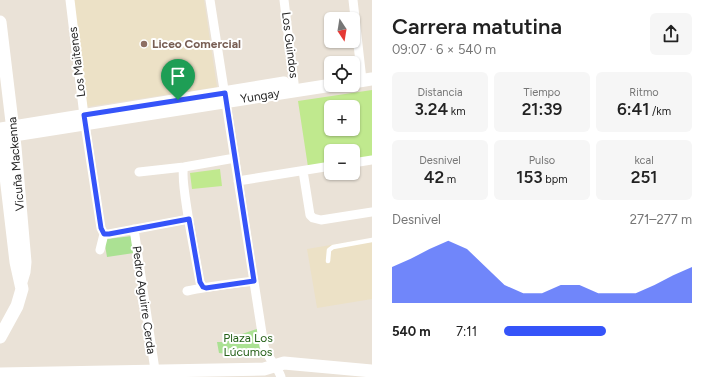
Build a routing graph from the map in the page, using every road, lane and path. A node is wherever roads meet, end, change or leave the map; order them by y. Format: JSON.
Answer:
{"nodes":[{"id":1,"x":70,"y":0,"type":"edge"},
{"id":2,"x":210,"y":0,"type":"edge"},
{"id":3,"x":284,"y":0,"type":"edge"},
{"id":4,"x":353,"y":0,"type":"edge"},
{"id":5,"x":0,"y":22,"type":"edge"},
{"id":6,"x":362,"y":76,"type":"edge"},
{"id":7,"x":324,"y":78,"type":"edge"},
{"id":8,"x":324,"y":85,"type":"edge"},
{"id":9,"x":295,"y":86,"type":"junction"},
{"id":10,"x":225,"y":97,"type":"junction"},
{"id":11,"x":84,"y":119,"type":"junction"},
{"id":12,"x":0,"y":129,"type":"edge"},
{"id":13,"x":9,"y":129,"type":"edge"},
{"id":14,"x":1,"y":143,"type":"edge"},
{"id":15,"x":235,"y":158,"type":"junction"},
{"id":16,"x":372,"y":160,"type":"edge"},
{"id":17,"x":360,"y":162,"type":"edge"},
{"id":18,"x":184,"y":167,"type":"junction"},
{"id":19,"x":324,"y":167,"type":"edge"},
{"id":20,"x":303,"y":171,"type":"junction"},
{"id":21,"x":139,"y":172,"type":"dead end"},
{"id":22,"x":238,"y":181,"type":"junction"},
{"id":23,"x":372,"y":212,"type":"edge"},
{"id":24,"x":189,"y":219,"type":"junction"},
{"id":25,"x":134,"y":229,"type":"junction"},
{"id":26,"x":104,"y":234,"type":"junction"},
{"id":27,"x":372,"y":240,"type":"edge"},
{"id":28,"x":100,"y":250,"type":"dead end"},
{"id":29,"x":328,"y":261,"type":"dead end"},
{"id":30,"x":254,"y":281,"type":"junction"},
{"id":31,"x":21,"y":282,"type":"junction"},
{"id":32,"x":203,"y":287,"type":"junction"},
{"id":33,"x":187,"y":291,"type":"dead end"},
{"id":34,"x":0,"y":337,"type":"edge"},
{"id":35,"x":278,"y":371,"type":"edge"},
{"id":36,"x":372,"y":371,"type":"edge"},
{"id":37,"x":148,"y":373,"type":"edge"},
{"id":38,"x":188,"y":373,"type":"edge"},
{"id":39,"x":0,"y":374,"type":"edge"}],
"edges":[{"from":1,"to":11,"type":"street","name":"Los Maitenes"},
{"from":2,"to":10,"type":"street"},
{"from":3,"to":9,"type":"street","name":"Los Guindos"},
{"from":4,"to":6,"type":"street"},
{"from":5,"to":13,"type":"street","name":"Vicuña Mackenna"},
{"from":7,"to":9,"type":"street","name":"Yungay"},
{"from":8,"to":9,"type":"street","name":"Yungay"},
{"from":9,"to":10,"type":"street","name":"Yungay"},
{"from":10,"to":11,"type":"street","name":"Yungay"},
{"from":10,"to":15,"type":"street"},
{"from":11,"to":13,"type":"street","name":"Yungay"},
{"from":11,"to":26,"type":"street","name":"Los Maitenes"},
{"from":12,"to":13,"type":"street","name":"Yungay"},
{"from":12,"to":14,"type":"street","name":"Vicuña Mackenna"},
{"from":13,"to":14,"type":"street","name":"Yungay"},
{"from":13,"to":31,"type":"street","name":"Vicuña Mackenna"},
{"from":14,"to":31,"type":"street","name":"Vicuña Mackenna"},
{"from":15,"to":18,"type":"street"},
{"from":15,"to":22,"type":"street"},
{"from":16,"to":17,"type":"street"},
{"from":18,"to":21,"type":"street"},
{"from":18,"to":24,"type":"street"},
{"from":19,"to":20,"type":"street"},
{"from":20,"to":22,"type":"street"},
{"from":20,"to":23,"type":"street"},
{"from":22,"to":30,"type":"street"},
{"from":24,"to":25,"type":"street"},
{"from":24,"to":32,"type":"street"},
{"from":25,"to":26,"type":"street"},
{"from":25,"to":37,"type":"street","name":"Pedro Aguirre Cerda"},
{"from":26,"to":28,"type":"street"},
{"from":27,"to":29,"type":"lane"},
{"from":30,"to":32,"type":"street"},
{"from":30,"to":35,"type":"street"},
{"from":31,"to":34,"type":"street","name":"Vicuña Mackenna"},
{"from":32,"to":33,"type":"street"},
{"from":35,"to":36,"type":"street"},
{"from":35,"to":38,"type":"street"},
{"from":37,"to":38,"type":"street"},
{"from":37,"to":39,"type":"street"}]}
